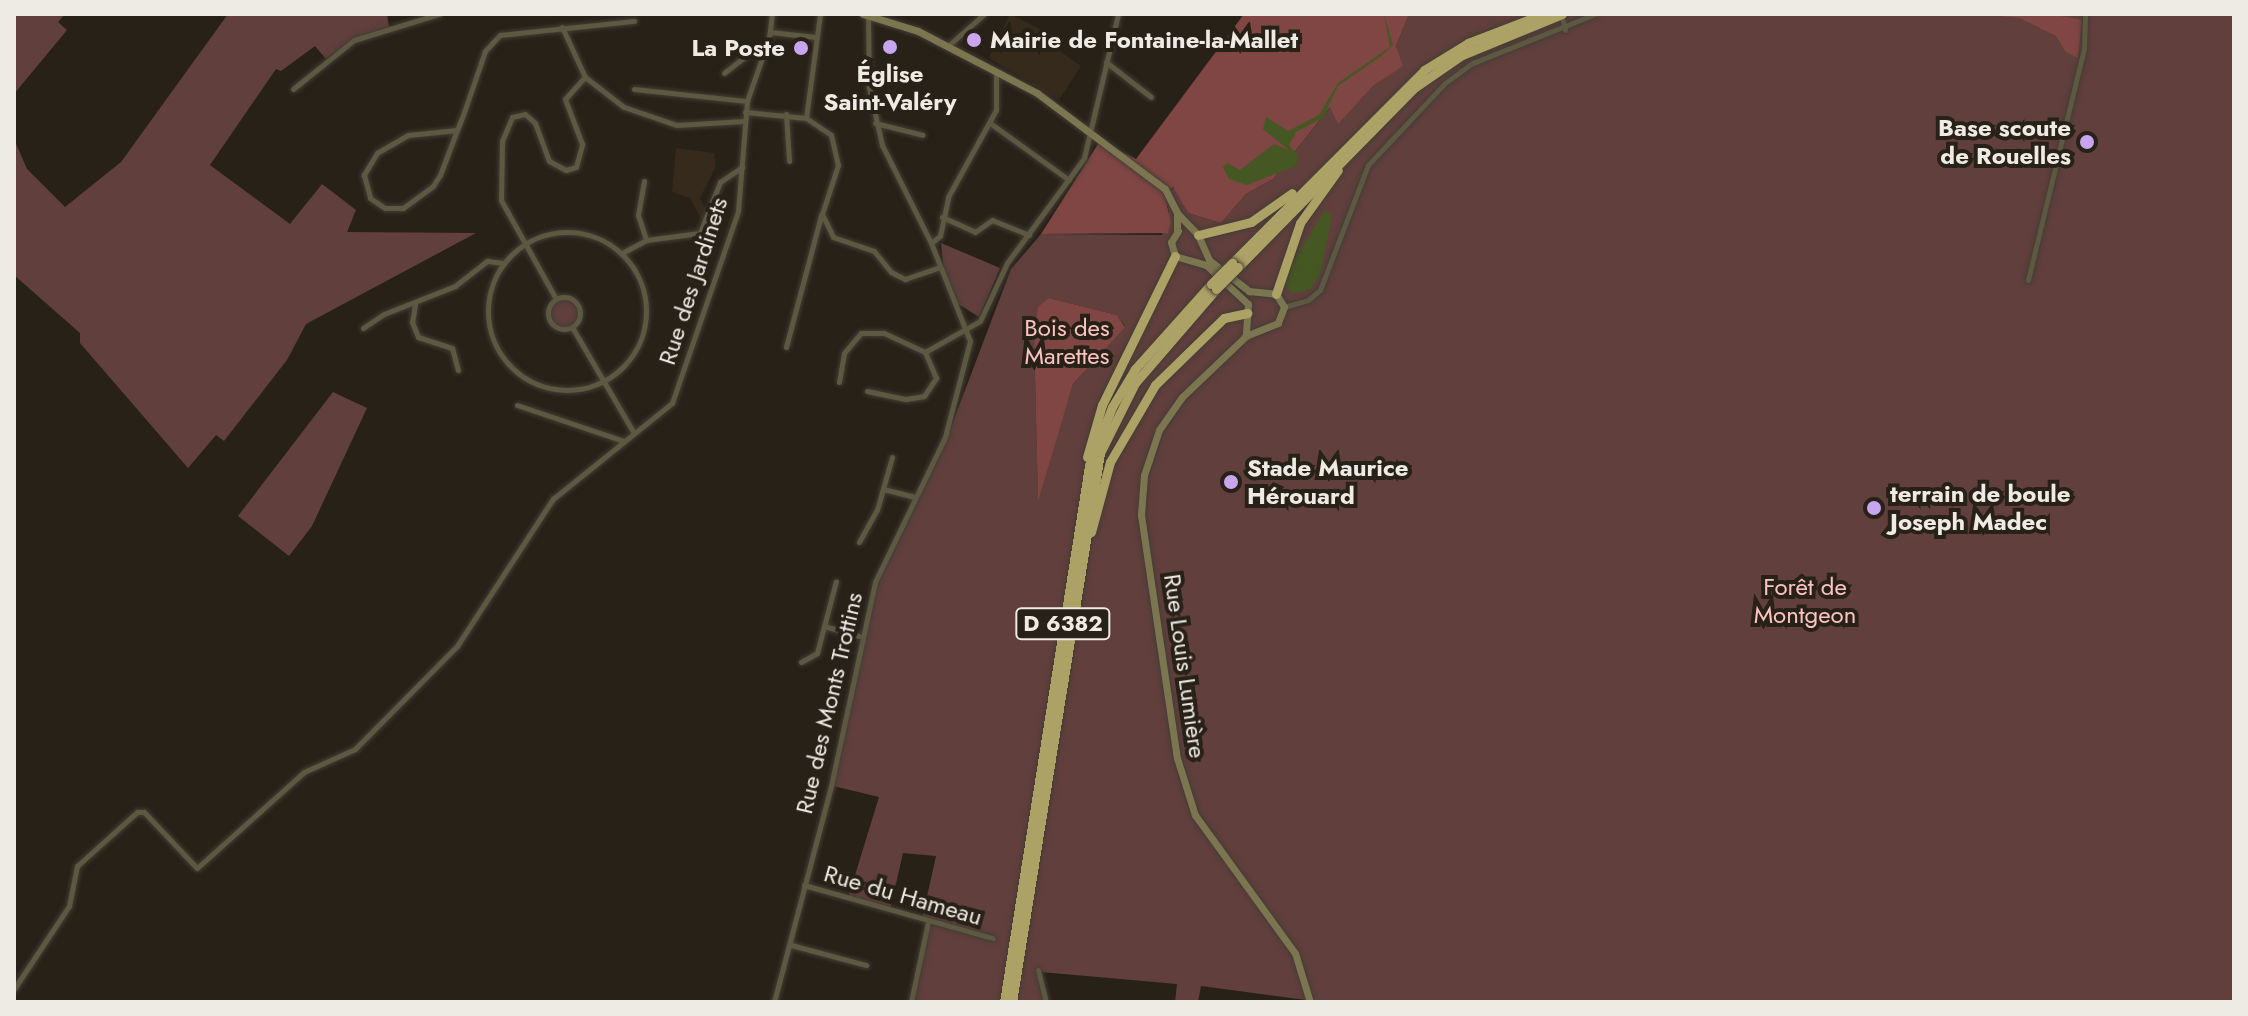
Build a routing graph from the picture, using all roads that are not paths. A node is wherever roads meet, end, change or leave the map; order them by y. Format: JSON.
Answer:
{"nodes":[{"id":1,"x":439,"y":14,"type":"edge"},
{"id":2,"x":772,"y":14,"type":"edge"},
{"id":3,"x":820,"y":14,"type":"edge"},
{"id":4,"x":867,"y":14,"type":"edge"},
{"id":5,"x":984,"y":14,"type":"edge"},
{"id":6,"x":1118,"y":14,"type":"edge"},
{"id":7,"x":1543,"y":14,"type":"edge"},
{"id":8,"x":1595,"y":14,"type":"edge"},
{"id":9,"x":2085,"y":14,"type":"edge"},
{"id":10,"x":1562,"y":18,"type":"edge"},
{"id":11,"x":634,"y":21,"type":"dead end"},
{"id":12,"x":562,"y":27,"type":"junction"},
{"id":13,"x":1565,"y":30,"type":"junction"},
{"id":14,"x":770,"y":32,"type":"junction"},
{"id":15,"x":816,"y":37,"type":"junction"},
{"id":16,"x":949,"y":45,"type":"junction"},
{"id":17,"x":763,"y":54,"type":"junction"},
{"id":18,"x":1106,"y":62,"type":"junction"},
{"id":19,"x":997,"y":69,"type":"junction"},
{"id":20,"x":724,"y":73,"type":"dead end"},
{"id":21,"x":585,"y":77,"type":"junction"},
{"id":22,"x":293,"y":89,"type":"dead end"},
{"id":23,"x":634,"y":89,"type":"dead end"},
{"id":24,"x":1151,"y":97,"type":"dead end"},
{"id":25,"x":747,"y":101,"type":"junction"},
{"id":26,"x":745,"y":112,"type":"junction"},
{"id":27,"x":786,"y":114,"type":"junction"},
{"id":28,"x":806,"y":118,"type":"junction"},
{"id":29,"x":744,"y":121,"type":"junction"},
{"id":30,"x":875,"y":123,"type":"junction"},
{"id":31,"x":990,"y":123,"type":"junction"},
{"id":32,"x":457,"y":130,"type":"junction"},
{"id":33,"x":1093,"y":132,"type":"junction"},
{"id":34,"x":923,"y":135,"type":"dead end"},
{"id":35,"x":1366,"y":135,"type":"junction"},
{"id":36,"x":1351,"y":140,"type":"junction"},
{"id":37,"x":789,"y":161,"type":"dead end"},
{"id":38,"x":742,"y":167,"type":"junction"},
{"id":39,"x":1069,"y":180,"type":"junction"},
{"id":40,"x":644,"y":181,"type":"dead end"},
{"id":41,"x":1177,"y":213,"type":"junction"},
{"id":42,"x":822,"y":214,"type":"junction"},
{"id":43,"x":942,"y":217,"type":"junction"},
{"id":44,"x":1177,"y":232,"type":"junction"},
{"id":45,"x":828,"y":233,"type":"junction"},
{"id":46,"x":1194,"y":233,"type":"junction"},
{"id":47,"x":1029,"y":235,"type":"junction"},
{"id":48,"x":814,"y":236,"type":"junction"},
{"id":49,"x":646,"y":240,"type":"junction"},
{"id":50,"x":525,"y":243,"type":"junction"},
{"id":51,"x":931,"y":243,"type":"junction"},
{"id":52,"x":1200,"y":250,"type":"junction"},
{"id":53,"x":622,"y":253,"type":"junction"},
{"id":54,"x":1175,"y":256,"type":"junction"},
{"id":55,"x":1193,"y":258,"type":"junction"},
{"id":56,"x":504,"y":263,"type":"junction"},
{"id":57,"x":1235,"y":265,"type":"junction"},
{"id":58,"x":939,"y":267,"type":"junction"},
{"id":59,"x":2028,"y":280,"type":"dead end"},
{"id":60,"x":1214,"y":287,"type":"junction"},
{"id":61,"x":1257,"y":293,"type":"junction"},
{"id":62,"x":1276,"y":294,"type":"junction"},
{"id":63,"x":556,"y":299,"type":"junction"},
{"id":64,"x":415,"y":304,"type":"junction"},
{"id":65,"x":1284,"y":307,"type":"junction"},
{"id":66,"x":1248,"y":312,"type":"junction"},
{"id":67,"x":572,"y":327,"type":"junction"},
{"id":68,"x":967,"y":327,"type":"junction"},
{"id":69,"x":1261,"y":327,"type":"junction"},
{"id":70,"x":363,"y":328,"type":"dead end"},
{"id":71,"x":1246,"y":336,"type":"junction"},
{"id":72,"x":786,"y":347,"type":"dead end"},
{"id":73,"x":925,"y":352,"type":"junction"},
{"id":74,"x":458,"y":370,"type":"dead end"},
{"id":75,"x":605,"y":380,"type":"junction"},
{"id":76,"x":839,"y":382,"type":"dead end"},
{"id":77,"x":867,"y":391,"type":"dead end"},
{"id":78,"x":517,"y":405,"type":"dead end"},
{"id":79,"x":634,"y":434,"type":"junction"},
{"id":80,"x":624,"y":441,"type":"junction"},
{"id":81,"x":892,"y":457,"type":"dead end"},
{"id":82,"x":883,"y":489,"type":"junction"},
{"id":83,"x":915,"y":497,"type":"junction"},
{"id":84,"x":859,"y":542,"type":"dead end"},
{"id":85,"x":836,"y":581,"type":"dead end"},
{"id":86,"x":1069,"y":584,"type":"junction"},
{"id":87,"x":824,"y":626,"type":"junction"},
{"id":88,"x":859,"y":636,"type":"junction"},
{"id":89,"x":1068,"y":641,"type":"junction"},
{"id":90,"x":801,"y":662,"type":"dead end"},
{"id":91,"x":804,"y":885,"type":"junction"},
{"id":92,"x":928,"y":922,"type":"junction"},
{"id":93,"x":993,"y":938,"type":"dead end"},
{"id":94,"x":791,"y":945,"type":"junction"},
{"id":95,"x":866,"y":965,"type":"dead end"},
{"id":96,"x":1038,"y":970,"type":"dead end"},
{"id":97,"x":14,"y":989,"type":"edge"},
{"id":98,"x":774,"y":1002,"type":"edge"},
{"id":99,"x":911,"y":1002,"type":"edge"},
{"id":100,"x":1004,"y":1002,"type":"edge"},
{"id":101,"x":1012,"y":1002,"type":"edge"},
{"id":102,"x":1046,"y":1002,"type":"edge"},
{"id":103,"x":1310,"y":1002,"type":"edge"}],
"edges":[{"from":1,"to":22,"type":"street"},
{"from":2,"to":14,"type":"street","name":"Rue des Jardinets"},
{"from":3,"to":15,"type":"street"},
{"from":4,"to":16,"type":"main road"},
{"from":4,"to":30,"type":"street","name":"Rue des Monts Trottins"},
{"from":5,"to":16,"type":"street"},
{"from":6,"to":18,"type":"street"},
{"from":7,"to":36,"type":"highway","number":"D 6382"},
{"from":8,"to":13,"type":"street"},
{"from":9,"to":59,"type":"street"},
{"from":10,"to":13,"type":"street"},
{"from":10,"to":35,"type":"highway","number":"D 6382"},
{"from":11,"to":12,"type":"street"},
{"from":12,"to":21,"type":"street"},
{"from":12,"to":32,"type":"street"},
{"from":13,"to":65,"type":"street"},
{"from":14,"to":15,"type":"street"},
{"from":14,"to":17,"type":"street","name":"Rue des Jardinets"},
{"from":15,"to":28,"type":"street"},
{"from":16,"to":19,"type":"main road"},
{"from":17,"to":20,"type":"street"},
{"from":17,"to":25,"type":"street","name":"Rue des Jardinets"},
{"from":18,"to":24,"type":"street"},
{"from":18,"to":33,"type":"street"},
{"from":19,"to":31,"type":"street"},
{"from":19,"to":33,"type":"main road"},
{"from":21,"to":29,"type":"street"},
{"from":21,"to":50,"type":"street"},
{"from":23,"to":25,"type":"street"},
{"from":25,"to":26,"type":"street","name":"Rue des Jardinets"},
{"from":26,"to":27,"type":"street"},
{"from":26,"to":29,"type":"street","name":"Rue des Jardinets"},
{"from":27,"to":28,"type":"street"},
{"from":27,"to":37,"type":"street"},
{"from":28,"to":42,"type":"street"},
{"from":29,"to":38,"type":"street","name":"Rue des Jardinets"},
{"from":30,"to":34,"type":"street"},
{"from":30,"to":51,"type":"street","name":"Rue des Monts Trottins"},
{"from":31,"to":39,"type":"street"},
{"from":31,"to":43,"type":"street"},
{"from":32,"to":32,"type":"street"},
{"from":33,"to":39,"type":"street"},
{"from":33,"to":41,"type":"main road"},
{"from":35,"to":57,"type":"highway","number":"D 6382"},
{"from":35,"to":62,"type":"highway"},
{"from":36,"to":46,"type":"highway"},
{"from":36,"to":57,"type":"highway","number":"D 6382"},
{"from":38,"to":49,"type":"street"},
{"from":38,"to":79,"type":"street","name":"Rue des Jardinets"},
{"from":39,"to":47,"type":"street"},
{"from":40,"to":49,"type":"street"},
{"from":41,"to":44,"type":"main road"},
{"from":41,"to":46,"type":"main road"},
{"from":42,"to":45,"type":"street"},
{"from":42,"to":48,"type":"street"},
{"from":43,"to":47,"type":"street"},
{"from":43,"to":51,"type":"street"},
{"from":44,"to":46,"type":"main road"},
{"from":44,"to":54,"type":"main road"},
{"from":45,"to":48,"type":"street"},
{"from":45,"to":58,"type":"street"},
{"from":46,"to":52,"type":"main road"},
{"from":47,"to":68,"type":"street"},
{"from":48,"to":72,"type":"street"},
{"from":49,"to":53,"type":"street"},
{"from":50,"to":53,"type":"street"},
{"from":50,"to":56,"type":"street"},
{"from":50,"to":63,"type":"street"},
{"from":51,"to":58,"type":"street","name":"Rue des Monts Trottins"},
{"from":52,"to":55,"type":"main road"},
{"from":52,"to":61,"type":"main road"},
{"from":53,"to":75,"type":"street"},
{"from":54,"to":55,"type":"main road"},
{"from":54,"to":86,"type":"highway"},
{"from":55,"to":66,"type":"main road"},
{"from":56,"to":64,"type":"street"},
{"from":56,"to":75,"type":"street"},
{"from":57,"to":60,"type":"highway","number":"D 6382","bridge":true},
{"from":58,"to":68,"type":"street","name":"Rue des Monts Trottins"},
{"from":60,"to":86,"type":"highway","number":"D 6382"},
{"from":60,"to":89,"type":"highway","number":"D 6382"},
{"from":61,"to":62,"type":"main road"},
{"from":61,"to":66,"type":"main road"},
{"from":62,"to":65,"type":"main road"},
{"from":63,"to":67,"type":"street"},
{"from":63,"to":67,"type":"street"},
{"from":64,"to":70,"type":"street"},
{"from":64,"to":74,"type":"street"},
{"from":65,"to":69,"type":"main road"},
{"from":66,"to":69,"type":"main road"},
{"from":66,"to":71,"type":"main road"},
{"from":66,"to":89,"type":"highway"},
{"from":67,"to":75,"type":"street"},
{"from":68,"to":73,"type":"street"},
{"from":68,"to":83,"type":"street","name":"Rue des Monts Trottins"},
{"from":69,"to":71,"type":"main road","name":"Rue Louis Lumière"},
{"from":71,"to":103,"type":"main road","name":"Rue Louis Lumière"},
{"from":73,"to":76,"type":"street"},
{"from":73,"to":77,"type":"street"},
{"from":75,"to":79,"type":"street"},
{"from":78,"to":80,"type":"street"},
{"from":79,"to":80,"type":"street","name":"Rue des Jardinets"},
{"from":80,"to":97,"type":"street","name":"Rue des Jardinets"},
{"from":81,"to":82,"type":"street"},
{"from":82,"to":83,"type":"street"},
{"from":82,"to":84,"type":"street"},
{"from":83,"to":88,"type":"street","name":"Rue des Monts Trottins"},
{"from":85,"to":87,"type":"street"},
{"from":86,"to":100,"type":"highway","number":"D 6382"},
{"from":87,"to":88,"type":"street"},
{"from":87,"to":90,"type":"street"},
{"from":88,"to":91,"type":"street","name":"Rue des Monts Trottins"},
{"from":89,"to":101,"type":"highway","number":"D 6382"},
{"from":91,"to":92,"type":"street","name":"Rue du Hameau"},
{"from":91,"to":94,"type":"street","name":"Rue des Monts Trottins"},
{"from":92,"to":93,"type":"street","name":"Rue du Hameau"},
{"from":92,"to":99,"type":"street"},
{"from":94,"to":95,"type":"street"},
{"from":94,"to":98,"type":"street","name":"Rue des Monts Trottins"},
{"from":96,"to":102,"type":"street"}]}
